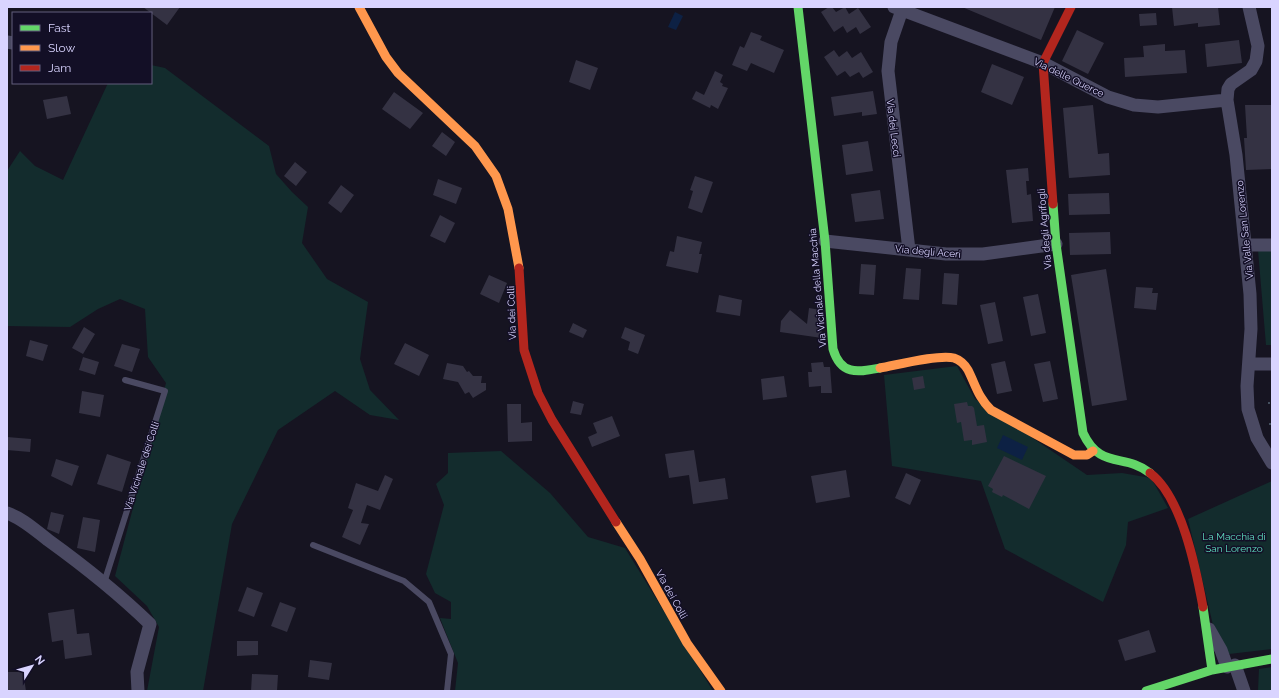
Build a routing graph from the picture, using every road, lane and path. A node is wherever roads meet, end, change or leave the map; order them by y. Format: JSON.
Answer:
{"nodes":[{"id":1,"x":359,"y":7,"type":"edge"},
{"id":2,"x":798,"y":7,"type":"edge"},
{"id":3,"x":1072,"y":7,"type":"edge"},
{"id":4,"x":1249,"y":7,"type":"edge"},
{"id":5,"x":900,"y":8,"type":"edge"},
{"id":6,"x":1044,"y":63,"type":"junction"},
{"id":7,"x":1227,"y":100,"type":"junction"},
{"id":8,"x":825,"y":241,"type":"junction"},
{"id":9,"x":1056,"y":244,"type":"junction"},
{"id":10,"x":1245,"y":245,"type":"junction"},
{"id":11,"x":1272,"y":245,"type":"edge"},
{"id":12,"x":909,"y":250,"type":"junction"},
{"id":13,"x":1249,"y":364,"type":"junction"},
{"id":14,"x":1272,"y":364,"type":"edge"},
{"id":15,"x":125,"y":380,"type":"dead end"},
{"id":16,"x":1268,"y":403,"type":"dead end"},
{"id":17,"x":1272,"y":403,"type":"edge"},
{"id":18,"x":1093,"y":451,"type":"junction"},
{"id":19,"x":1272,"y":462,"type":"edge"},
{"id":20,"x":7,"y":513,"type":"edge"},
{"id":21,"x":313,"y":545,"type":"dead end"},
{"id":22,"x":104,"y":582,"type":"junction"},
{"id":23,"x":1206,"y":624,"type":"junction"},
{"id":24,"x":1272,"y":658,"type":"edge"},
{"id":25,"x":1231,"y":666,"type":"junction"},
{"id":26,"x":1212,"y":670,"type":"junction"},
{"id":27,"x":138,"y":691,"type":"edge"},
{"id":28,"x":446,"y":691,"type":"edge"},
{"id":29,"x":721,"y":691,"type":"edge"},
{"id":30,"x":1148,"y":691,"type":"edge"},
{"id":31,"x":1244,"y":691,"type":"edge"}],
"edges":[{"from":1,"to":29,"type":"street","name":"Via dei Colli"},
{"from":2,"to":8,"type":"street","name":"Via Vicinale della Macchia"},
{"from":3,"to":6,"type":"street"},
{"from":4,"to":7,"type":"street","name":"Via Valle San Lorenzo"},
{"from":5,"to":6,"type":"street","name":"Via delle Querce"},
{"from":5,"to":12,"type":"street","name":"Via dei Lecci"},
{"from":6,"to":7,"type":"street","name":"Via delle Querce"},
{"from":6,"to":9,"type":"street","name":"Via degli Agrifogli"},
{"from":7,"to":10,"type":"street","name":"Via Valle San Lorenzo"},
{"from":8,"to":12,"type":"street","name":"Via degli Aceri"},
{"from":8,"to":18,"type":"street","name":"Via Vicinale della Macchia"},
{"from":9,"to":12,"type":"street","name":"Via degli Aceri"},
{"from":9,"to":18,"type":"street","name":"Via degli Agrifogli"},
{"from":10,"to":11,"type":"street"},
{"from":10,"to":13,"type":"street","name":"Via Valle San Lorenzo"},
{"from":13,"to":14,"type":"street"},
{"from":13,"to":19,"type":"street","name":"Via Valle San Lorenzo"},
{"from":15,"to":22,"type":"lane","name":"Via Vicinale dei Colli"},
{"from":16,"to":17,"type":"path"},
{"from":18,"to":23,"type":"street"},
{"from":20,"to":22,"type":"street"},
{"from":21,"to":28,"type":"lane"},
{"from":22,"to":27,"type":"street"},
{"from":23,"to":25,"type":"street"},
{"from":23,"to":26,"type":"street"},
{"from":24,"to":25,"type":"street"},
{"from":25,"to":26,"type":"street"},
{"from":25,"to":31,"type":"street"},
{"from":26,"to":30,"type":"street"}]}
